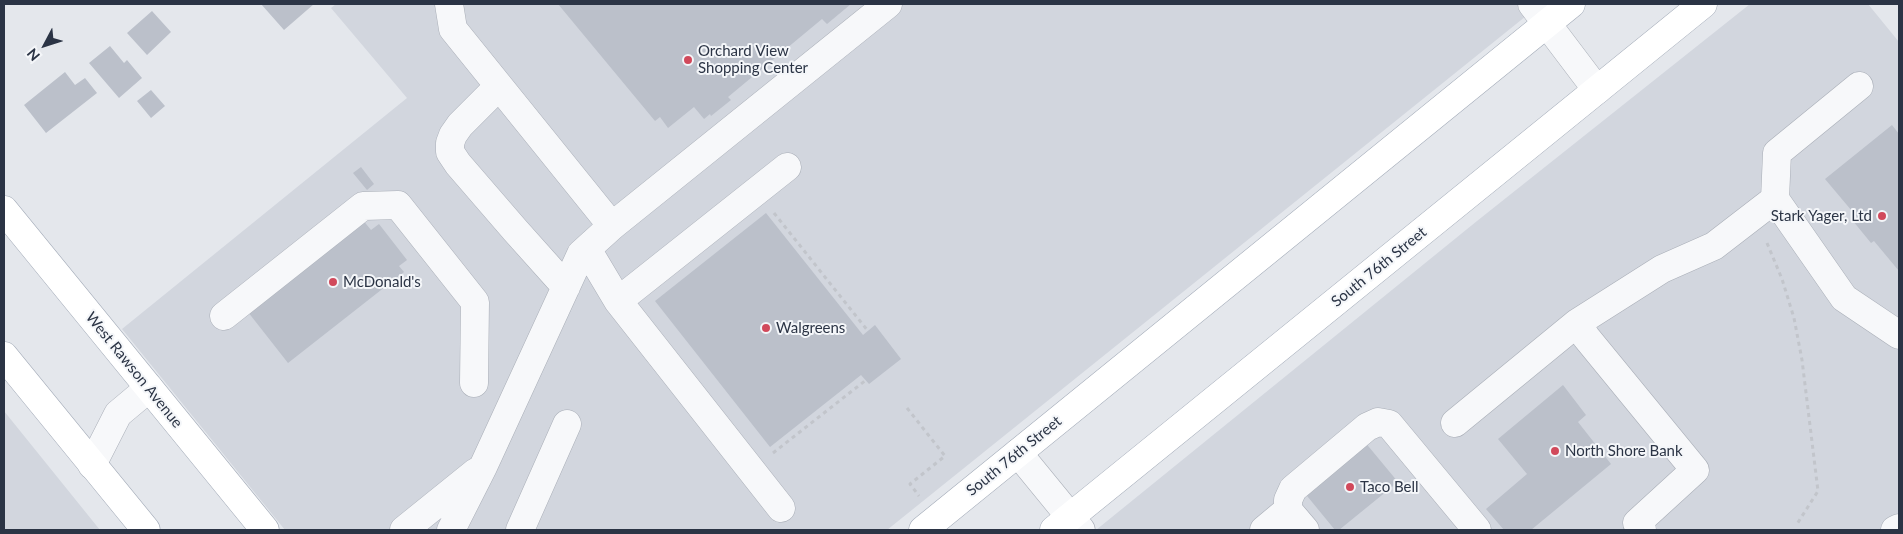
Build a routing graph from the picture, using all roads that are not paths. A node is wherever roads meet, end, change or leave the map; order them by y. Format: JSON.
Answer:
{"nodes":[{"id":1,"x":449,"y":4,"type":"edge"},
{"id":2,"x":888,"y":4,"type":"edge"},
{"id":3,"x":1571,"y":4,"type":"edge"},
{"id":4,"x":1703,"y":4,"type":"edge"},
{"id":5,"x":1540,"y":13,"type":"edge"},
{"id":6,"x":499,"y":86,"type":"junction"},
{"id":7,"x":1859,"y":86,"type":"dead end"},
{"id":8,"x":1597,"y":90,"type":"junction"},
{"id":9,"x":787,"y":167,"type":"dead end"},
{"id":10,"x":1775,"y":199,"type":"junction"},
{"id":11,"x":4,"y":210,"type":"edge"},
{"id":12,"x":612,"y":226,"type":"junction"},
{"id":13,"x":587,"y":249,"type":"junction"},
{"id":14,"x":566,"y":287,"type":"junction"},
{"id":15,"x":618,"y":301,"type":"junction"},
{"id":16,"x":224,"y":316,"type":"dead end"},
{"id":17,"x":1577,"y":322,"type":"junction"},
{"id":18,"x":1899,"y":335,"type":"edge"},
{"id":19,"x":4,"y":356,"type":"edge"},
{"id":20,"x":474,"y":383,"type":"dead end"},
{"id":21,"x":149,"y":388,"type":"junction"},
{"id":22,"x":1455,"y":423,"type":"dead end"},
{"id":23,"x":567,"y":424,"type":"dead end"},
{"id":24,"x":1018,"y":453,"type":"junction"},
{"id":25,"x":92,"y":465,"type":"junction"},
{"id":26,"x":483,"y":466,"type":"junction"},
{"id":27,"x":781,"y":508,"type":"dead end"},
{"id":28,"x":1296,"y":520,"type":"edge"},
{"id":29,"x":1068,"y":526,"type":"edge"},
{"id":30,"x":1899,"y":528,"type":"edge"},
{"id":31,"x":146,"y":530,"type":"edge"},
{"id":32,"x":265,"y":530,"type":"edge"},
{"id":33,"x":404,"y":530,"type":"edge"},
{"id":34,"x":451,"y":530,"type":"edge"},
{"id":35,"x":520,"y":530,"type":"edge"},
{"id":36,"x":923,"y":530,"type":"edge"},
{"id":37,"x":1264,"y":530,"type":"edge"},
{"id":38,"x":1477,"y":530,"type":"edge"},
{"id":39,"x":1642,"y":530,"type":"edge"},
{"id":40,"x":1895,"y":530,"type":"edge"}],
"edges":[{"from":1,"to":6,"type":"lane"},
{"from":2,"to":12,"type":"lane"},
{"from":3,"to":5,"type":"main road","name":"South 76th Street"},
{"from":4,"to":8,"type":"main road","name":"South 76th Street"},
{"from":5,"to":8,"type":"lane"},
{"from":5,"to":24,"type":"main road","name":"South 76th Street"},
{"from":6,"to":12,"type":"lane"},
{"from":6,"to":14,"type":"lane"},
{"from":7,"to":10,"type":"lane"},
{"from":8,"to":29,"type":"main road","name":"South 76th Street"},
{"from":9,"to":15,"type":"lane"},
{"from":10,"to":17,"type":"lane"},
{"from":10,"to":18,"type":"lane"},
{"from":11,"to":21,"type":"main road","name":"West Rawson Avenue"},
{"from":12,"to":13,"type":"lane"},
{"from":13,"to":14,"type":"lane"},
{"from":13,"to":15,"type":"lane"},
{"from":14,"to":26,"type":"lane"},
{"from":15,"to":27,"type":"lane"},
{"from":16,"to":20,"type":"lane"},
{"from":17,"to":22,"type":"lane"},
{"from":17,"to":39,"type":"lane"},
{"from":19,"to":25,"type":"main road"},
{"from":21,"to":25,"type":"lane"},
{"from":21,"to":32,"type":"main road","name":"West Rawson Avenue"},
{"from":23,"to":35,"type":"lane"},
{"from":24,"to":29,"type":"lane"},
{"from":24,"to":36,"type":"main road","name":"South 76th Street"},
{"from":25,"to":31,"type":"main road"},
{"from":26,"to":33,"type":"lane"},
{"from":26,"to":34,"type":"lane"},
{"from":28,"to":37,"type":"lane"},
{"from":28,"to":38,"type":"lane"},
{"from":30,"to":40,"type":"lane"}]}
